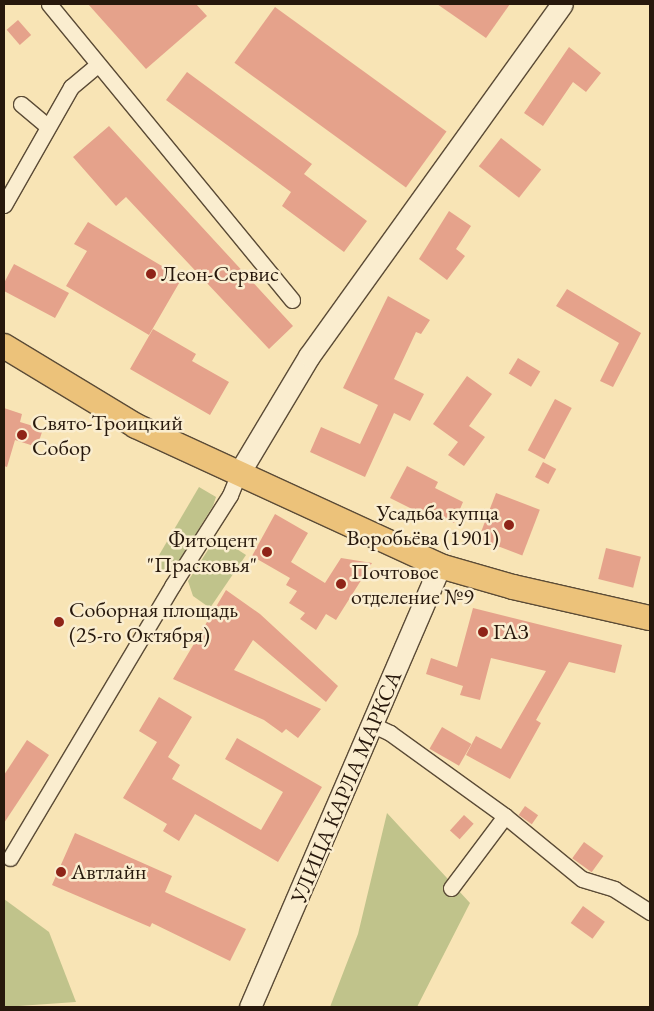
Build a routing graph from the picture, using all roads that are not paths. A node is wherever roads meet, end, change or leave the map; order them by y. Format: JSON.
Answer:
{"nodes":[{"id":1,"x":50,"y":4,"type":"edge"},
{"id":2,"x":562,"y":4,"type":"edge"},
{"id":3,"x":98,"y":64,"type":"junction"},
{"id":4,"x":20,"y":104,"type":"dead end"},
{"id":5,"x":46,"y":125,"type":"junction"},
{"id":6,"x":4,"y":205,"type":"edge"},
{"id":7,"x":292,"y":300,"type":"dead end"},
{"id":8,"x":4,"y":346,"type":"edge"},
{"id":9,"x":239,"y":473,"type":"junction"},
{"id":10,"x":440,"y":566,"type":"junction"},
{"id":11,"x":650,"y":618,"type":"edge"},
{"id":12,"x":373,"y":725,"type":"junction"},
{"id":13,"x":505,"y":816,"type":"junction"},
{"id":14,"x":10,"y":858,"type":"dead end"},
{"id":15,"x":451,"y":888,"type":"dead end"},
{"id":16,"x":650,"y":912,"type":"edge"},
{"id":17,"x":250,"y":1007,"type":"edge"}],
"edges":[{"from":1,"to":3,"type":"street"},
{"from":2,"to":9,"type":"street"},
{"from":3,"to":5,"type":"street"},
{"from":3,"to":7,"type":"street"},
{"from":4,"to":5,"type":"street"},
{"from":5,"to":6,"type":"street"},
{"from":8,"to":9,"type":"main road"},
{"from":9,"to":10,"type":"main road"},
{"from":9,"to":14,"type":"street"},
{"from":10,"to":11,"type":"main road"},
{"from":10,"to":12,"type":"street","name":"УЛИЦА КАРЛА МАРКСА"},
{"from":12,"to":13,"type":"street"},
{"from":12,"to":17,"type":"street","name":"УЛИЦА КАРЛА МАРКСА"},
{"from":13,"to":15,"type":"street"},
{"from":13,"to":16,"type":"street"}]}
